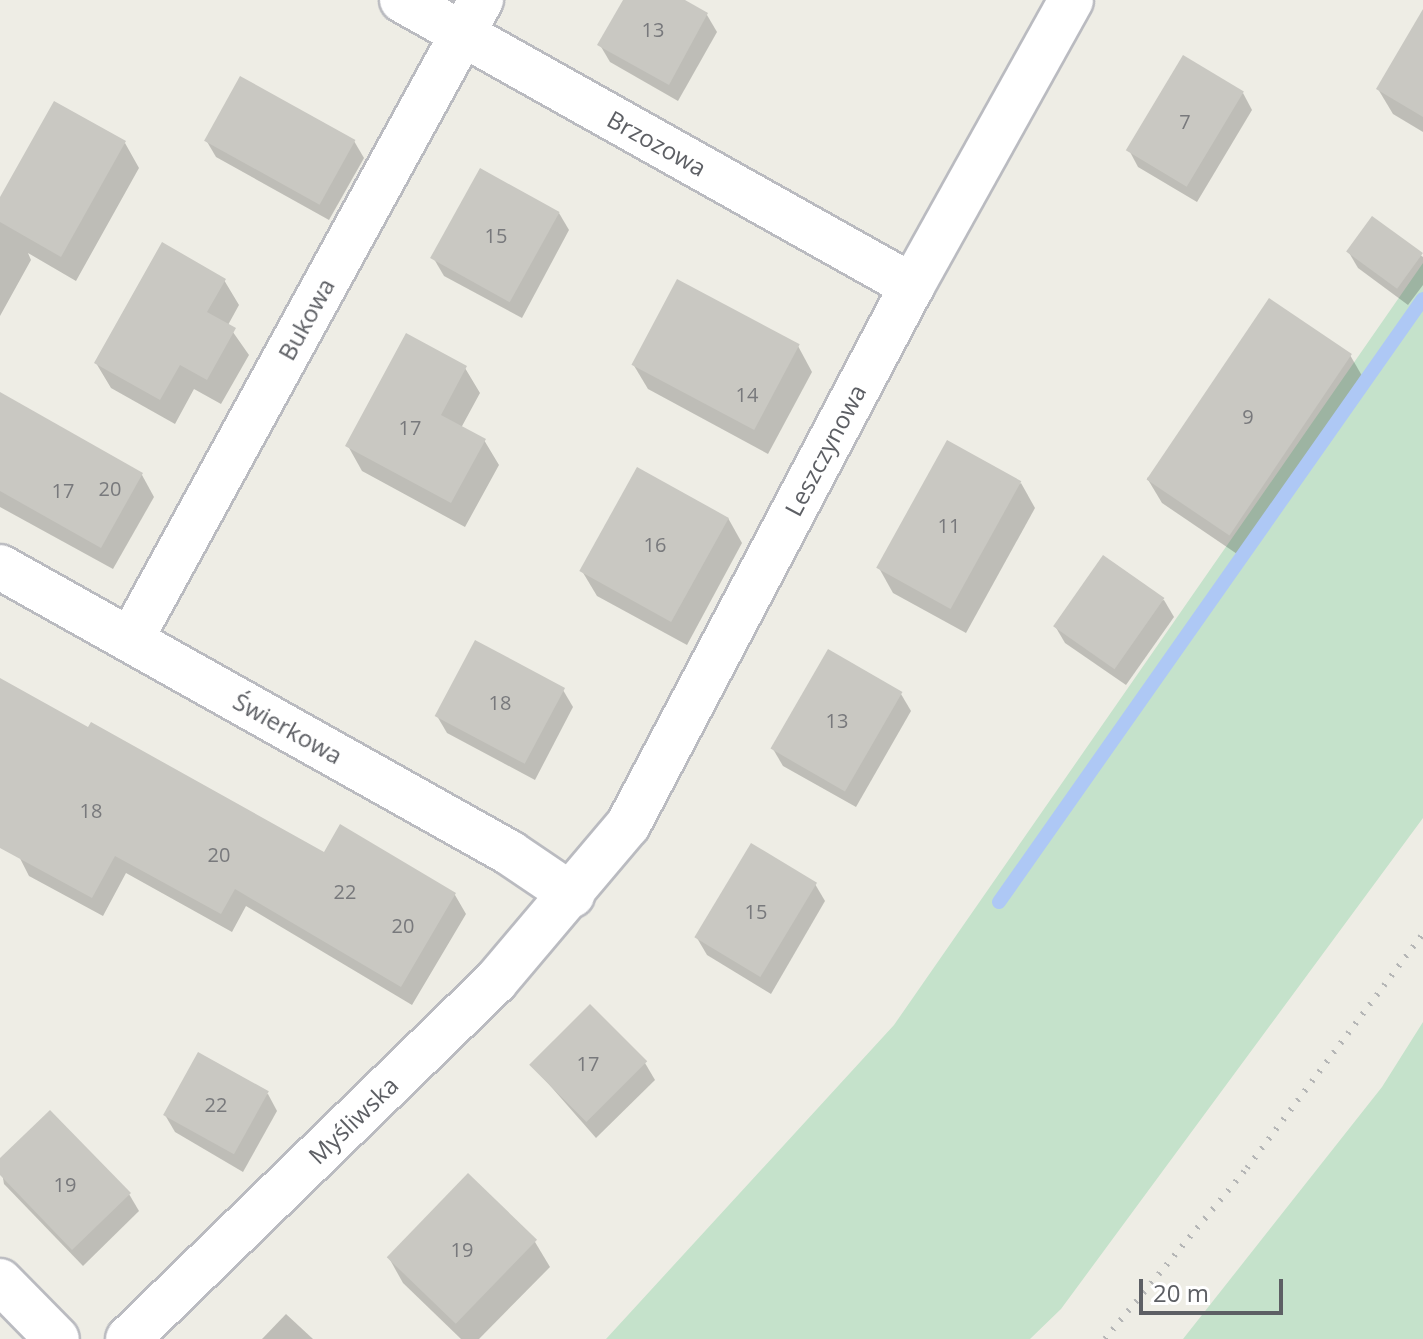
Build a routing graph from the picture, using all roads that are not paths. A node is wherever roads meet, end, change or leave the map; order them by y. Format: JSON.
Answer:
{"nodes":[{"id":1,"x":402,"y":0,"type":"edge"},
{"id":2,"x":1071,"y":0,"type":"edge"},
{"id":3,"x":472,"y":17,"type":"edge"},
{"id":4,"x":912,"y":286,"type":"junction"},
{"id":5,"x":0,"y":567,"type":"edge"},
{"id":6,"x":131,"y":639,"type":"junction"},
{"id":7,"x":572,"y":895,"type":"junction"},
{"id":8,"x":0,"y":1281,"type":"edge"},
{"id":9,"x":57,"y":1339,"type":"edge"},
{"id":10,"x":128,"y":1339,"type":"edge"}],
"edges":[{"from":1,"to":3,"type":"street","name":"Brzozowa"},
{"from":2,"to":4,"type":"street","name":"Leszczynowa"},
{"from":3,"to":4,"type":"street","name":"Brzozowa"},
{"from":3,"to":6,"type":"street","name":"Bukowa"},
{"from":4,"to":7,"type":"street","name":"Leszczynowa"},
{"from":5,"to":6,"type":"street","name":"Świerkowa"},
{"from":6,"to":7,"type":"street","name":"Świerkowa"},
{"from":7,"to":10,"type":"street","name":"Myśliwska"},
{"from":8,"to":9,"type":"street"}]}
